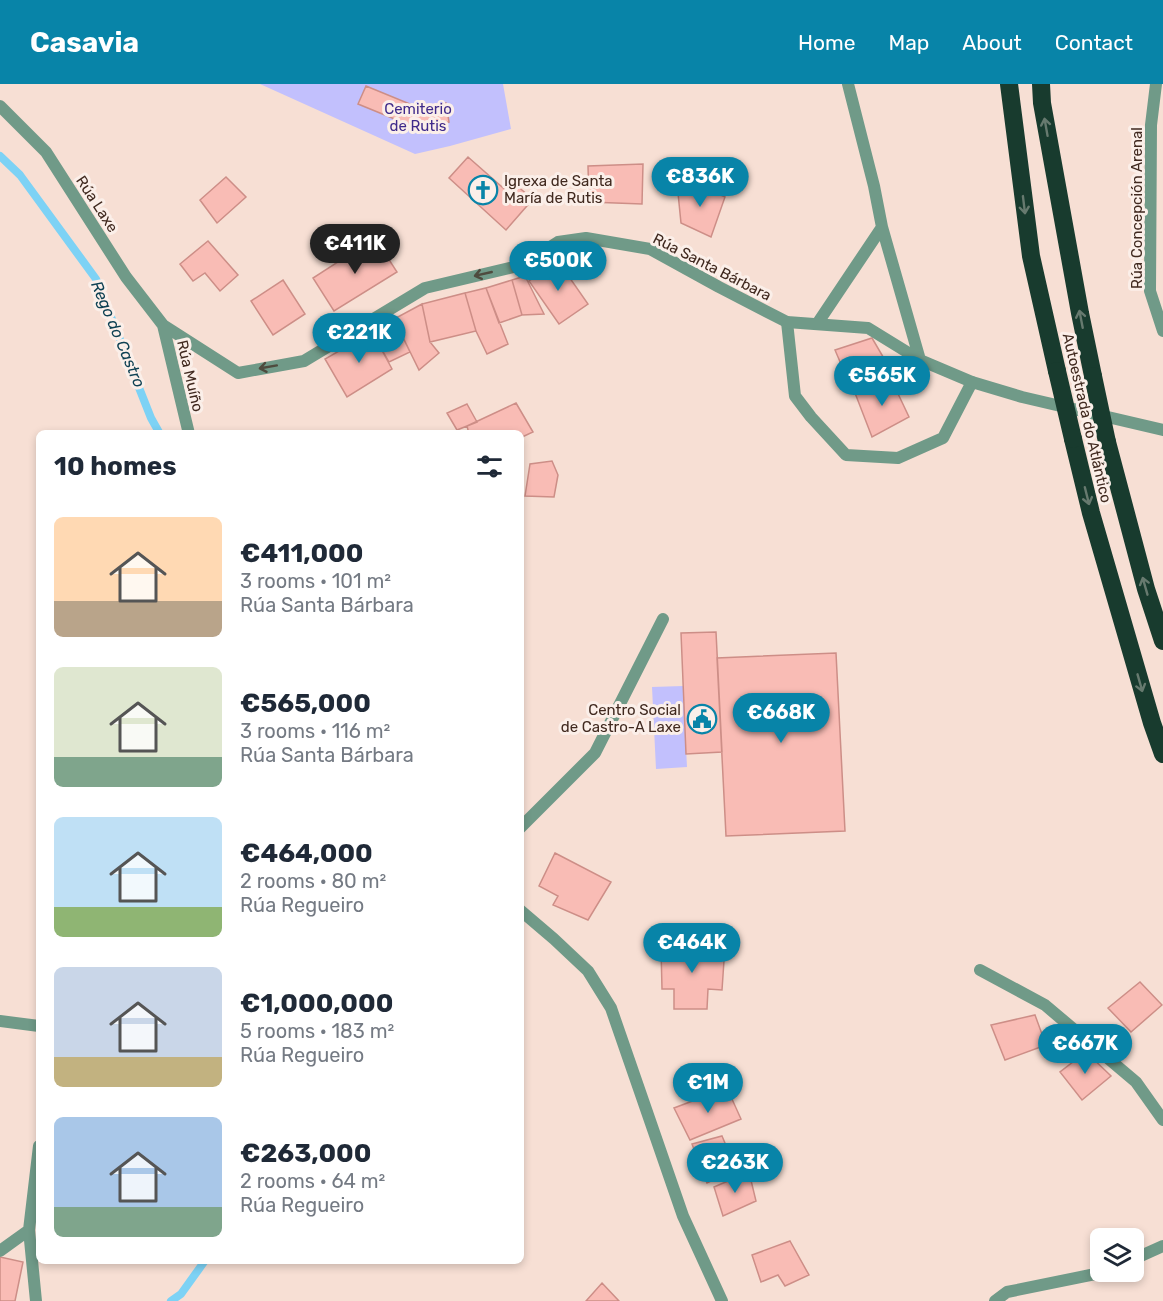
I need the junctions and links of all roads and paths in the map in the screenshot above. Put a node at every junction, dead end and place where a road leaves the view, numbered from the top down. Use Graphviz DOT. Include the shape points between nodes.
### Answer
graph roads {
  1 [pos="848,84"];
  2 [pos="1009,84"];
  3 [pos="1041,84"];
  4 [pos="1156,84"];
  5 [pos="0,106"];
  6 [pos="882,227"];
  7 [pos="787,322"];
  8 [pos="817,324"];
  9 [pos="163,325"];
  10 [pos="1163,331"];
  11 [pos="920,360"];
  12 [pos="972,382"];
  13 [pos="188,430"];
  14 [pos="1163,430"];
  15 [pos="663,619"];
  16 [pos="1163,642"];
  17 [pos="1163,754"];
  18 [pos="524,824"];
  19 [pos="524,913"];
  20 [pos="980,970"];
  21 [pos="0,1021"];
  22 [pos="36,1026"];
  23 [pos="1163,1120"];
  24 [pos="36,1171"];
  25 [pos="29,1230"];
  26 [pos="1163,1246"];
  27 [pos="0,1251"];
  28 [pos="1144,1255"];
  29 [pos="1090,1275"];
  30 [pos="36,1301"];
  31 [pos="722,1301"];
  32 [pos="995,1301"];
  1 -- 6 [label="street"];
  2 -- 17 [label="highway, Autoestrada do Atlántico, one-way, bridge" via="1031,256 1072,439"];
  16 -- 3 [label="highway, Autoestrada do Atlántico, one-way, bridge" via="1107,442 1080,313"];
  4 -- 10 [label="street, Rúa Concepción Arenal" via="1150,125 1150,291"];
  5 -- 9 [label="street, Rúa Laxe" via="46,152 126,277"];
  6 -- 8 [label="street"];
  6 -- 11 [label="street"];
  7 -- 8 [label="street, Rúa Santa Bárbara"];
  7 -- 9 [label="street, Rúa Santa Bárbara, one-way" via="650,249 586,238 558,242 522,265 425,288 304,361 238,373"];
  7 -- 12 [label="street" via="795,396 846,455 898,458 943,438"];
  8 -- 11 [label="street, Rúa Santa Bárbara" via="868,328"];
  9 -- 13 [label="street, Rúa Muíño"];
  11 -- 12 [label="street, Rúa Santa Bárbara"];
  12 -- 14 [label="street, Rúa Santa Bárbara" via="1023,398"];
  15 -- 18 [label="street" via="595,753"];
  19 -- 31 [label="street" via="588,971 611,1008 683,1216"];
  20 -- 23 [label="street" via="1045,1005 1137,1082"];
  21 -- 22 [label="street"];
  24 -- 25 [label="street"];
  25 -- 27 [label="street"];
  25 -- 30 [label="street"];
  26 -- 28 [label="street"];
  29 -- 32 [label="street" via="1007,1292"];
}
